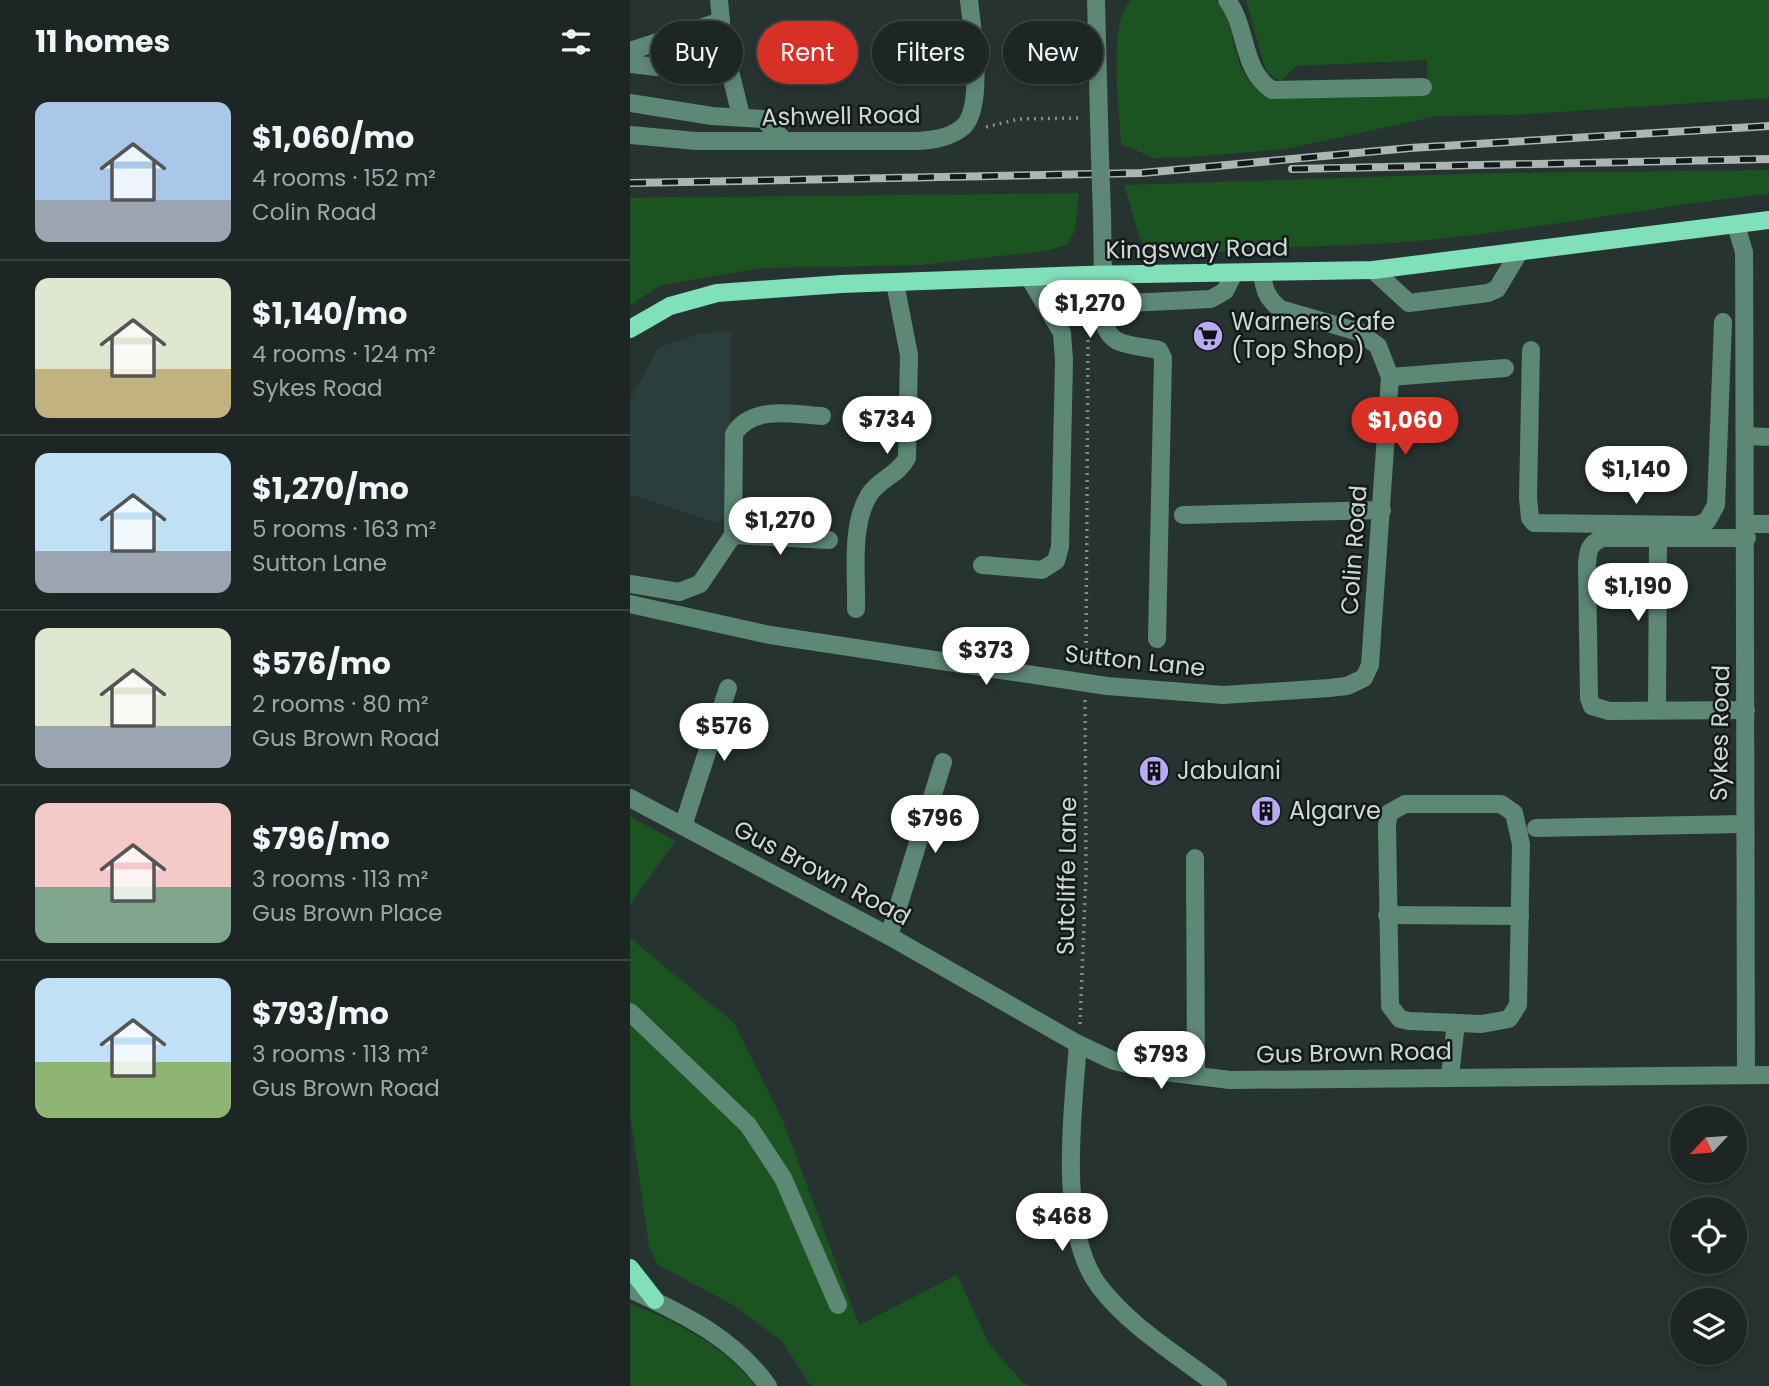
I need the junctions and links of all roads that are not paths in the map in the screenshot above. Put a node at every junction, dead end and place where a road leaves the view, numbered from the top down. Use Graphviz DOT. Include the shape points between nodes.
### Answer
graph roads {
  1 [pos="719,0"];
  2 [pos="969,0"];
  3 [pos="1096,0"];
  4 [pos="1107,0"];
  5 [pos="1227,0"];
  6 [pos="721,21"];
  7 [pos="1095,21"];
  8 [pos="1096,21"];
  9 [pos="651,44"];
  10 [pos="630,51"];
  11 [pos="630,64"];
  12 [pos="651,66"];
  13 [pos="733,84"];
  14 [pos="1098,84"];
  15 [pos="1423,87"];
  16 [pos="630,103"];
  17 [pos="741,116"];
  18 [pos="630,135"];
  19 [pos="785,141"];
  20 [pos="1769,220"];
  21 [pos="1736,225"];
  22 [pos="1518,254"];
  23 [pos="1373,270"];
  24 [pos="1262,273"];
  25 [pos="1099,274"];
  26 [pos="1233,275"];
  27 [pos="1031,279"];
  28 [pos="895,283"];
  29 [pos="1723,321"];
  30 [pos="630,329"];
  31 [pos="1531,350"];
  32 [pos="1505,368"];
  33 [pos="1390,377"];
  34 [pos="822,416"];
  35 [pos="1745,436"];
  36 [pos="1769,437"];
  37 [pos="1746,459"];
  38 [pos="1717,461"];
  39 [pos="1382,510"];
  40 [pos="1183,515"];
  41 [pos="1769,524"];
  42 [pos="1746,531"];
  43 [pos="733,535"];
  44 [pos="1658,537"];
  45 [pos="829,540"];
  46 [pos="982,565"];
  47 [pos="630,584"];
  48 [pos="630,604"];
  49 [pos="856,609"];
  50 [pos="1157,639"];
  51 [pos="1347,686"];
  52 [pos="728,688"];
  53 [pos="1657,710"];
  54 [pos="1746,710"];
  55 [pos="943,762"];
  56 [pos="630,798"];
  57 [pos="1743,824"];
  58 [pos="684,826"];
  59 [pos="1536,828"];
  60 [pos="1195,858"];
  61 [pos="1387,915"];
  62 [pos="1520,916"];
  63 [pos="889,936"];
  64 [pos="630,1012"];
  65 [pos="1456,1023"];
  66 [pos="1078,1044"];
  67 [pos="1746,1075"];
  68 [pos="1769,1075"];
  69 [pos="1196,1076"];
  70 [pos="1450,1076"];
  71 [pos="630,1268"];
  72 [pos="630,1289"];
  73 [pos="655,1300"];
  74 [pos="838,1305"];
  75 [pos="768,1386"];
  76 [pos="1219,1386"];
  1 -- 6 [label="street"];
  2 -- 19 [label="street, Ashwell Road" via="974,102 963,126 947,136 917,141"];
  3 -- 7 [label="street"];
  4 -- 8 [label="street"];
  5 -- 15 [label="street" via="1257,77 1272,90"];
  9 -- 10 [label="street"];
  11 -- 12 [label="street"];
  13 -- 17 [label="street"];
  14 -- 25 [label="street, bridge"];
  16 -- 17 [label="street"];
  17 -- 19 [label="street" via="763,119"];
  18 -- 19 [label="street, Ashwell Road"];
  20 -- 21 [label="main road, Kingsway Road"];
  21 -- 22 [label="main road, Kingsway Road"];
  21 -- 35 [label="street, Sykes Road" via="1744,252"];
  22 -- 23 [label="main road, Kingsway Road"];
  22 -- 23 [label="street" via="1497,289 1420,302 1401,299"];
  23 -- 24 [label="main road, Kingsway Road"];
  24 -- 26 [label="main road, Kingsway Road"];
  24 -- 33 [label="street, Colin Road" via="1270,301 1280,309 1359,332 1378,346"];
  25 -- 26 [label="main road, Kingsway Road"];
  25 -- 26 [label="street" via="1128,303 1211,299 1225,291"];
  25 -- 27 [label="main road, Kingsway Road"];
  25 -- 50 [label="street" via="1110,337 1159,350 1163,358"];
  27 -- 28 [label="main road, Kingsway Road"];
  27 -- 46 [label="street" via="1062,333 1060,547 1056,561 1042,570"];
  28 -- 30 [label="main road, Kingsway Road" via="716,293 670,306"];
  28 -- 49 [label="street" via="909,355 907,458 901,469 870,493 861,512"];
  29 -- 38 [label="street"];
  31 -- 38 [label="street" via="1528,498 1534,523 1698,525 1713,515 1716,505"];
  32 -- 33 [label="street"];
  33 -- 39 [label="street, Colin Road"];
  34 -- 43 [label="street" via="770,414 741,423 734,434"];
  35 -- 36 [label="street"];
  35 -- 37 [label="street, Sykes Road"];
  37 -- 38 [label="street"];
  37 -- 42 [label="street, Sykes Road"];
  39 -- 40 [label="street"];
  39 -- 51 [label="street, Colin Road" via="1370,665 1364,678"];
  41 -- 42 [label="street"];
  42 -- 44 [label="street"];
  42 -- 54 [label="street, Sykes Road"];
  43 -- 45 [label="street"];
  43 -- 47 [label="street" via="700,584 690,590"];
  44 -- 53 [label="street"];
  44 -- 53 [label="street" via="1593,542 1588,550 1587,593 1592,706 1609,711"];
  48 -- 51 [label="street, Sutton Lane" via="770,635 1107,686 1223,695"];
  52 -- 58 [label="street"];
  53 -- 54 [label="street"];
  54 -- 57 [label="street, Sykes Road"];
  55 -- 63 [label="street"];
  56 -- 58 [label="street, Gus Brown Road"];
  57 -- 59 [label="street"];
  57 -- 67 [label="street, Sykes Road"];
  58 -- 63 [label="street, Gus Brown Road"];
  60 -- 69 [label="street"];
  61 -- 62 [label="street"];
  61 -- 62 [label="street" via="1387,824 1394,808 1405,804 1501,804 1514,813 1519,824"];
  61 -- 65 [label="street" via="1387,990 1394,1014 1409,1021"];
  62 -- 65 [label="street" via="1515,1014 1501,1022"];
  63 -- 66 [label="street, Gus Brown Road"];
  64 -- 74 [label="street" via="748,1125 783,1178"];
  65 -- 70 [label="street"];
  66 -- 69 [label="street, Gus Brown Road" via="1114,1061"];
  66 -- 76 [label="street" via="1069,1158 1079,1242 1097,1284 1124,1313"];
  67 -- 68 [label="street, Gus Brown Road"];
  67 -- 70 [label="street, Gus Brown Road"];
  69 -- 70 [label="street, Gus Brown Road" via="1230,1080"];
  71 -- 73 [label="main road"];
  72 -- 73 [label="street"];
  73 -- 75 [label="street" via="722,1339"];
}
